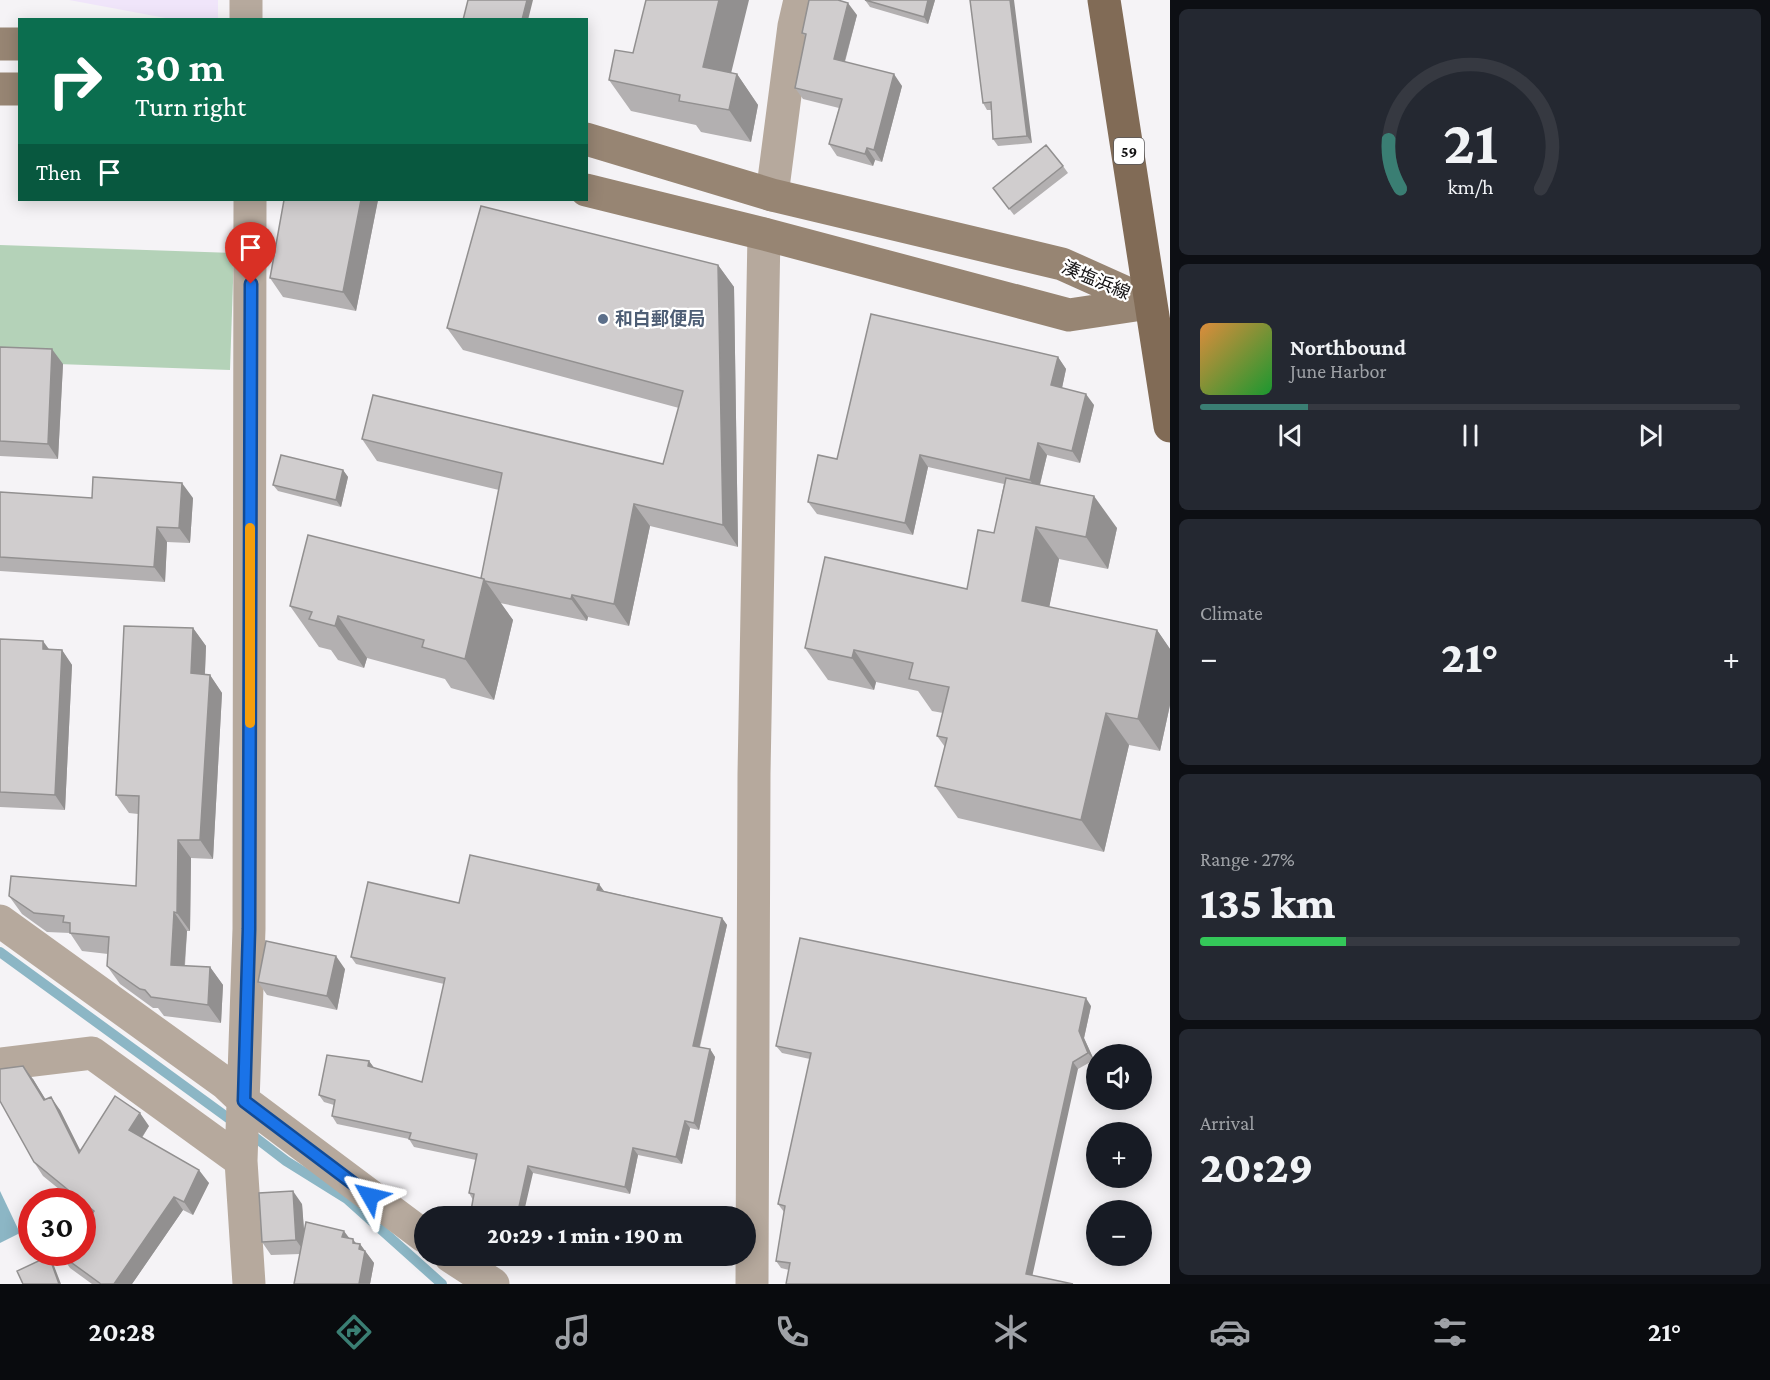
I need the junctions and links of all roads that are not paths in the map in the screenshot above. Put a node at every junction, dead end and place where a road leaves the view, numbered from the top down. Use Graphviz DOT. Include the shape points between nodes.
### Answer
graph roads {
  1 [pos="246,0"];
  2 [pos="800,0"];
  3 [pos="1104,0"];
  4 [pos="246,18"];
  5 [pos="0,44"];
  6 [pos="18,44"];
  7 [pos="0,89"];
  8 [pos="18,89"];
  9 [pos="588,140"];
  10 [pos="588,190"];
  11 [pos="772,195"];
  12 [pos="250,201"];
  13 [pos="764,234"];
  14 [pos="1149,303"];
  15 [pos="1169,412"];
  16 [pos="0,921"];
  17 [pos="0,1064"];
  18 [pos="244,1101"];
  19 [pos="241,1161"];
  20 [pos="414,1228"];
  21 [pos="465,1266"];
  22 [pos="249,1284"];
  23 [pos="493,1284"];
  24 [pos="752,1284"];
  1 -- 4 [label="street"];
  2 -- 11 [label="street"];
  3 -- 14 [label="main road, 59"];
  5 -- 6 [label="main road"];
  7 -- 8 [label="main road"];
  9 -- 11 [label="main road, 湊塩浜線"];
  10 -- 13 [label="main road, 湊塩浜線"];
  11 -- 14 [label="main road, 湊塩浜線" via="1062,264"];
  12 -- 18 [label="street" via="249,929"];
  13 -- 14 [label="main road, 湊塩浜線" via="1069,315"];
  13 -- 24 [label="street" via="754,774"];
  14 -- 15 [label="main road, 59"];
  16 -- 18 [label="street" via="225,1083"];
  17 -- 19 [label="street" via="92,1053"];
  18 -- 19 [label="street"];
  18 -- 20 [label="street"];
  19 -- 22 [label="street"];
  21 -- 23 [label="street"];
}
